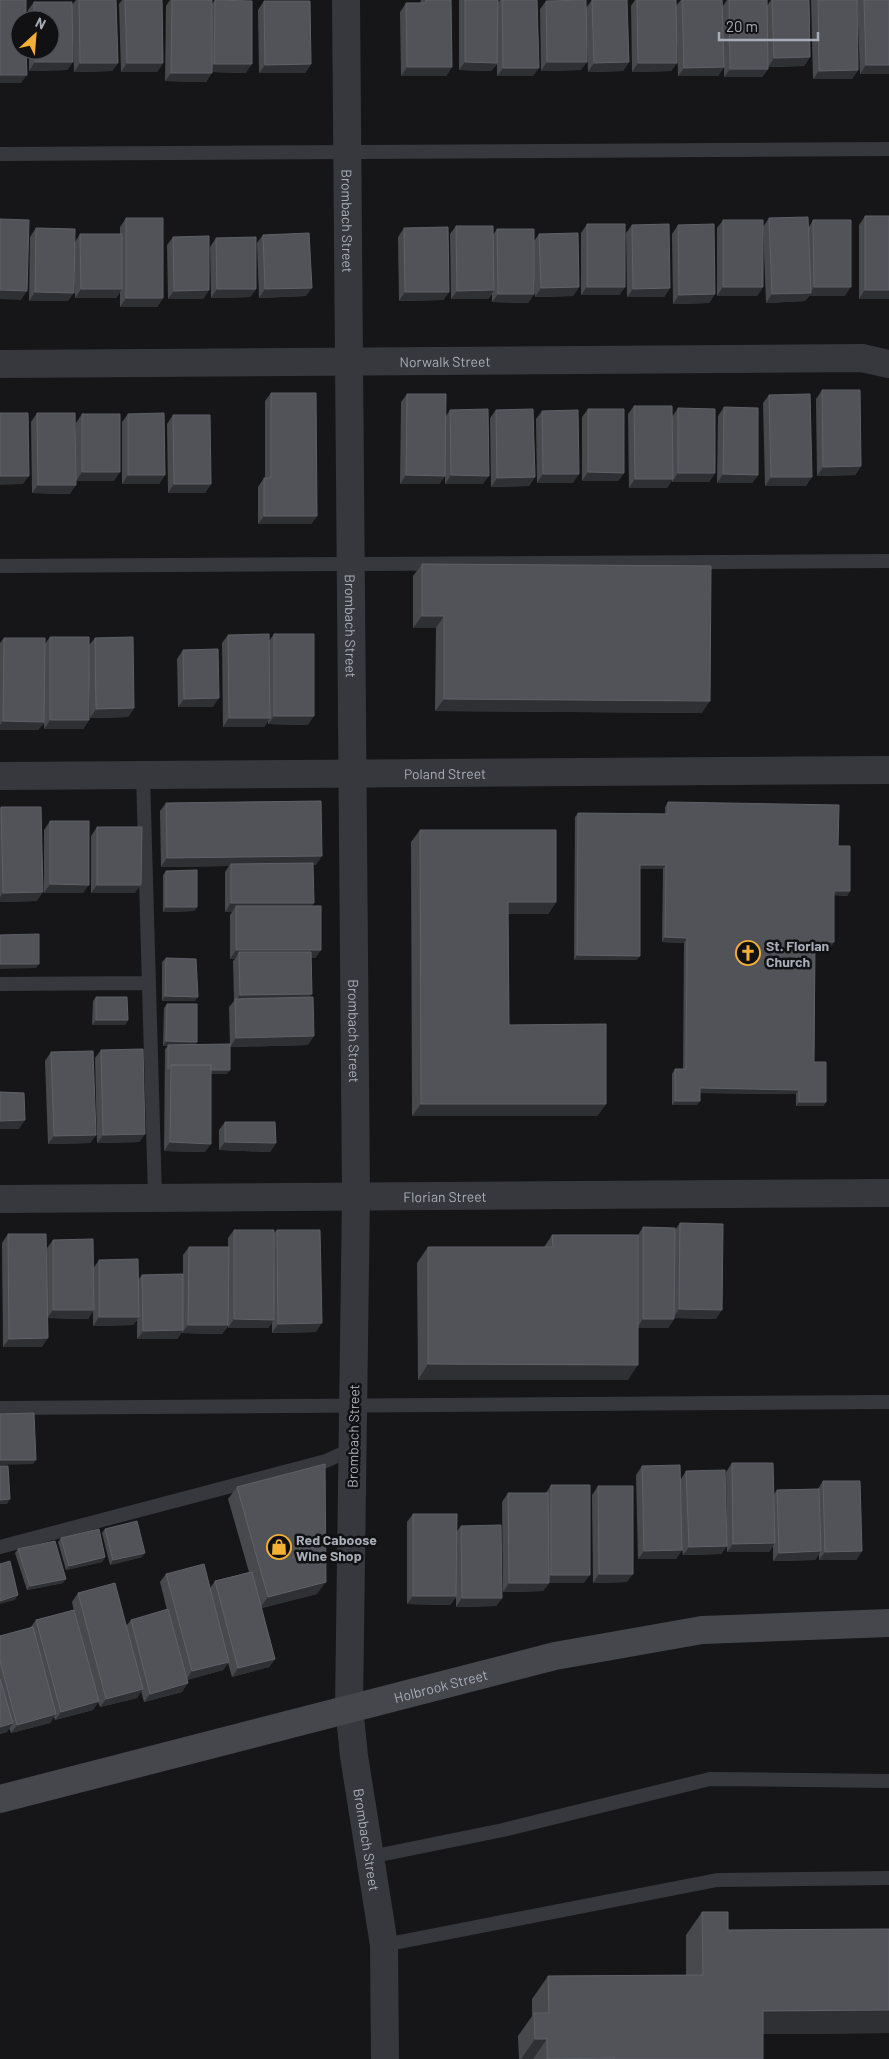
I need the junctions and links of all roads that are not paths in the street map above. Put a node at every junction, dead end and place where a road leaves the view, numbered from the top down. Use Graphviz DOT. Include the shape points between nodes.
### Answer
graph roads {
  1 [pos="346,0"];
  2 [pos="889,149"];
  3 [pos="347,151"];
  4 [pos="0,154"];
  5 [pos="349,361"];
  6 [pos="0,364"];
  7 [pos="889,364"];
  8 [pos="889,561"];
  9 [pos="350,562"];
  10 [pos="0,566"];
  11 [pos="889,770"];
  12 [pos="352,773"];
  13 [pos="143,775"];
  14 [pos="0,776"];
  15 [pos="149,983"];
  16 [pos="0,984"];
  17 [pos="889,1193"];
  18 [pos="356,1196"];
  19 [pos="155,1197"];
  20 [pos="0,1199"];
  21 [pos="889,1402"];
  22 [pos="353,1407"];
  23 [pos="0,1408"];
  24 [pos="352,1449"];
  25 [pos="0,1547"];
  26 [pos="889,1623"];
  27 [pos="350,1707"];
  28 [pos="889,1781"];
  29 [pos="0,1799"];
  30 [pos="370,1857"];
  31 [pos="889,1878"];
  32 [pos="384,1945"];
  33 [pos="385,2059"];
  1 -- 3 [label="street, Brombach Street"];
  2 -- 3 [label="lane"];
  3 -- 4 [label="lane"];
  3 -- 5 [label="street, Brombach Street"];
  5 -- 6 [label="street, Norwalk Street"];
  5 -- 7 [label="street, Norwalk Street" via="862,358"];
  5 -- 9 [label="street, Brombach Street"];
  8 -- 9 [label="lane"];
  9 -- 10 [label="lane"];
  9 -- 12 [label="street, Brombach Street"];
  11 -- 12 [label="street, Poland Street"];
  12 -- 13 [label="street, Poland Street"];
  12 -- 18 [label="street, Brombach Street"];
  13 -- 14 [label="street, Poland Street"];
  13 -- 15 [label="lane"];
  15 -- 16 [label="lane"];
  15 -- 19 [label="lane"];
  17 -- 18 [label="street, Florian Street"];
  18 -- 19 [label="street, Florian Street"];
  18 -- 22 [label="street, Brombach Street"];
  19 -- 20 [label="street, Florian Street"];
  21 -- 22 [label="lane"];
  22 -- 23 [label="lane"];
  22 -- 24 [label="street, Brombach Street"];
  24 -- 25 [label="lane" via="326,1460"];
  24 -- 27 [label="street, Brombach Street"];
  26 -- 27 [label="street, Holbrook Street" via="702,1630 555,1656"];
  27 -- 29 [label="street, Holbrook Street"];
  27 -- 30 [label="street, Brombach Street"];
  28 -- 30 [label="lane" via="710,1779 503,1830"];
  30 -- 32 [label="street, Brombach Street"];
  31 -- 32 [label="lane" via="717,1880"];
  32 -- 33 [label="street, Brombach Street"];
}
